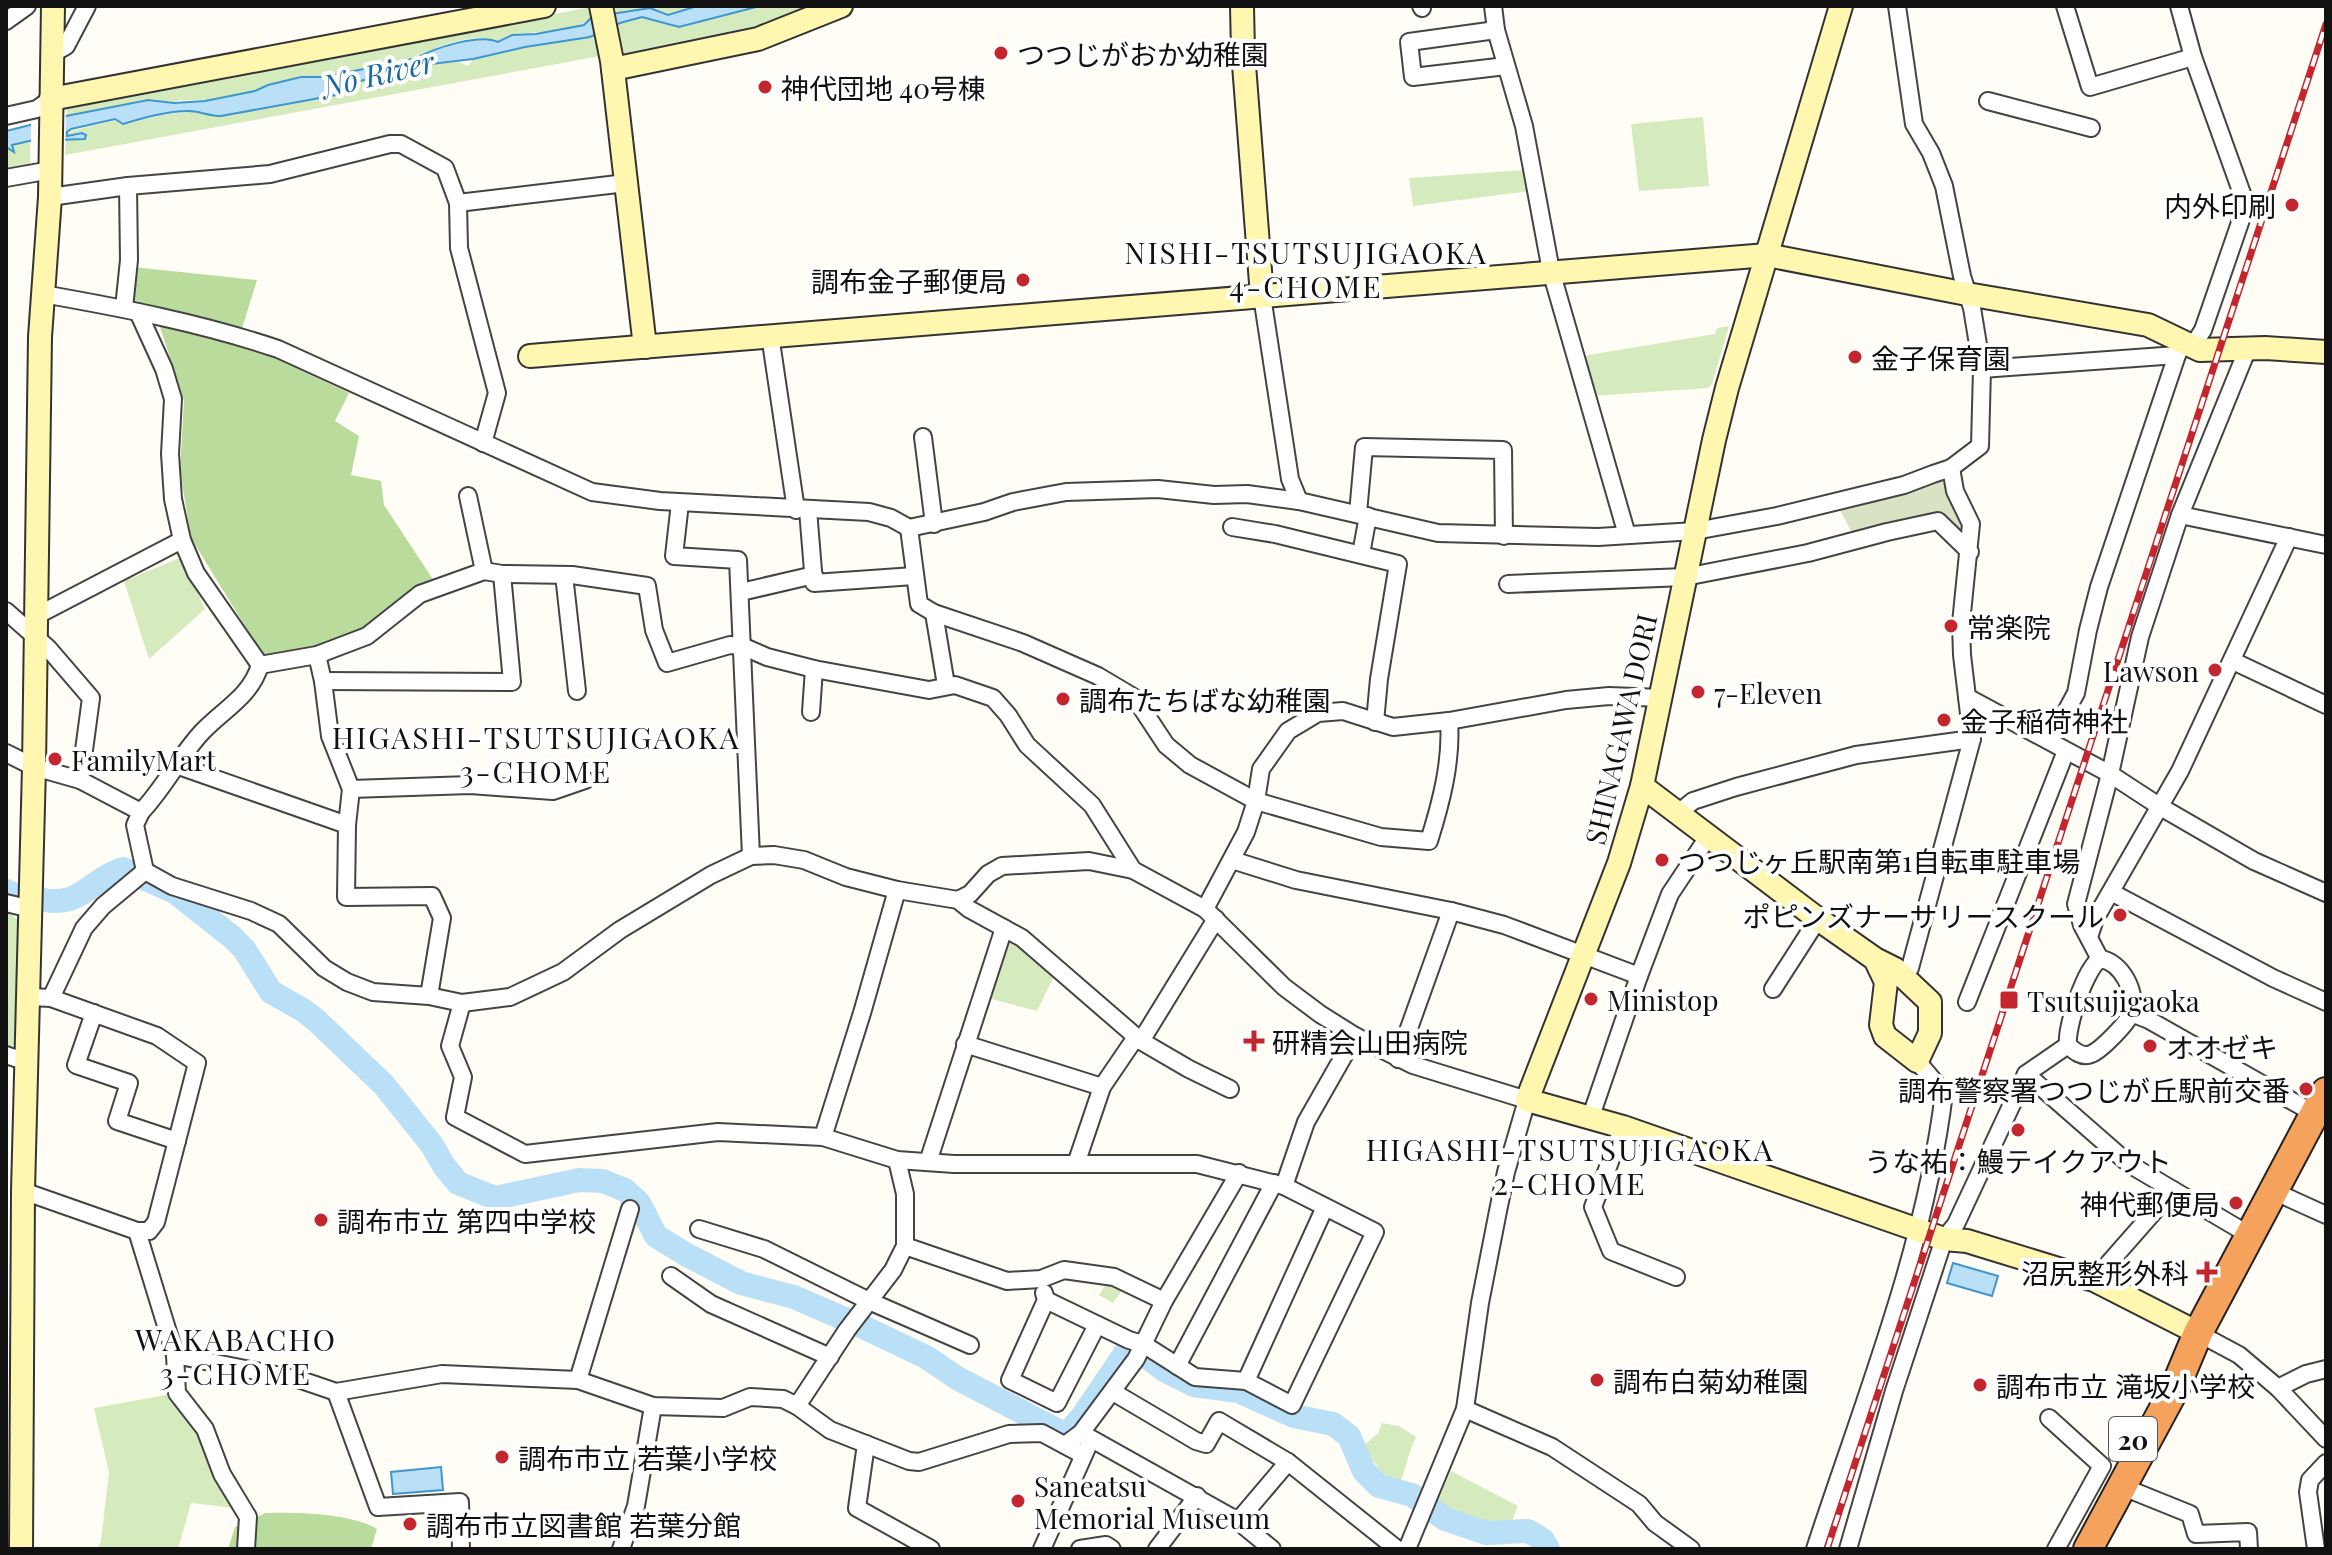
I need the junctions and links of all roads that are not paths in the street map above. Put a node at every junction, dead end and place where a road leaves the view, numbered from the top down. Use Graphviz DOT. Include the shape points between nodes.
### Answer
graph roads {
  1 [pos="27,6"];
  2 [pos="53,6"];
  3 [pos="87,6"];
  4 [pos="544,6"];
  5 [pos="601,6"];
  6 [pos="841,6"];
  7 [pos="1242,6"];
  8 [pos="1493,6"];
  9 [pos="1841,6"];
  10 [pos="1897,6"];
  11 [pos="2065,6"];
  12 [pos="2179,6"];
  13 [pos="498,10"];
  14 [pos="6,21"];
  15 [pos="1496,30"];
  16 [pos="52,54"];
  17 [pos="2193,57"];
  18 [pos="612,65"];
  19 [pos="1506,66"];
  20 [pos="1988,101"];
  21 [pos="50,105"];
  22 [pos="6,116"];
  23 [pos="2091,128"];
  24 [pos="51,166"];
  25 [pos="6,178"];
  26 [pos="626,183"];
  27 [pos="128,186"];
  28 [pos="50,197"];
  29 [pos="458,203"];
  30 [pos="1767,255"];
  31 [pos="1551,271"];
  32 [pos="43,294"];
  33 [pos="1967,294"];
  34 [pos="1262,296"];
  35 [pos="131,310"];
  36 [pos="770,335"];
  37 [pos="645,347"];
  38 [pos="2184,348"];
  39 [pos="2248,348"];
  40 [pos="2326,352"];
  41 [pos="530,356"];
  42 [pos="1982,369"];
  43 [pos="923,437"];
  44 [pos="483,443"];
  45 [pos="1951,468"];
  46 [pos="468,496"];
  47 [pos="1299,501"];
  48 [pos="680,503"];
  49 [pos="802,510"];
  50 [pos="1363,515"];
  51 [pos="2180,515"];
  52 [pos="934,524"];
  53 [pos="1232,527"];
  54 [pos="909,528"];
  55 [pos="1695,531"];
  56 [pos="1627,535"];
  57 [pos="1504,536"];
  58 [pos="2289,537"];
  59 [pos="182,540"];
  60 [pos="2326,545"];
  61 [pos="1970,552"];
  62 [pos="1361,554"];
  63 [pos="484,571"];
  64 [pos="502,574"];
  65 [pos="564,575"];
  66 [pos="814,575"];
  67 [pos="914,576"];
  68 [pos="1685,577"];
  69 [pos="1508,584"];
  70 [pos="741,592"];
  71 [pos="6,611"];
  72 [pos="934,613"];
  73 [pos="36,627"];
  74 [pos="742,646"];
  75 [pos="317,655"];
  76 [pos="2233,661"];
  77 [pos="260,665"];
  78 [pos="814,669"];
  79 [pos="323,681"];
  80 [pos="946,685"];
  81 [pos="577,691"];
  82 [pos="1967,697"];
  83 [pos="1662,698"];
  84 [pos="2326,705"];
  85 [pos="811,712"];
  86 [pos="1449,721"];
  87 [pos="1375,722"];
  88 [pos="1972,739"];
  89 [pos="2050,741"];
  90 [pos="2066,751"];
  91 [pos="6,753"];
  92 [pos="176,765"];
  93 [pos="34,767"];
  94 [pos="2110,774"];
  95 [pos="80,780"];
  96 [pos="585,780"];
  97 [pos="1642,786"];
  98 [pos="351,789"];
  99 [pos="1256,801"];
  100 [pos="2159,806"];
  101 [pos="141,812"];
  102 [pos="1677,814"];
  103 [pos="347,825"];
  104 [pos="1708,837"];
  105 [pos="751,856"];
  106 [pos="1232,860"];
  107 [pos="1133,870"];
  108 [pos="145,871"];
  109 [pos="897,890"];
  110 [pos="2111,892"];
  111 [pos="2326,893"];
  112 [pos="958,900"];
  113 [pos="6,903"];
  114 [pos="31,909"];
  115 [pos="1451,911"];
  116 [pos="1211,914"];
  117 [pos="1818,919"];
  118 [pos="1004,928"];
  119 [pos="2089,937"];
  120 [pos="1583,953"];
  121 [pos="1875,959"];
  122 [pos="2100,959"];
  123 [pos="1639,976"];
  124 [pos="1904,977"];
  125 [pos="1773,989"];
  126 [pos="429,996"];
  127 [pos="40,997"];
  128 [pos="1967,1002"];
  129 [pos="2326,1002"];
  130 [pos="462,1003"];
  131 [pos="94,1013"];
  132 [pos="2131,1013"];
  133 [pos="1355,1036"];
  134 [pos="1138,1039"];
  135 [pos="965,1044"];
  136 [pos="2068,1045"];
  137 [pos="17,1059"];
  138 [pos="1398,1059"];
  139 [pos="1917,1061"];
  140 [pos="2026,1074"];
  141 [pos="1102,1087"];
  142 [pos="1230,1089"];
  143 [pos="1527,1100"];
  144 [pos="2320,1103"];
  145 [pos="1590,1119"];
  146 [pos="1623,1127"];
  147 [pos="823,1137"];
  148 [pos="177,1141"];
  149 [pos="897,1160"];
  150 [pos="928,1162"];
  151 [pos="1076,1164"];
  152 [pos="1239,1173"];
  153 [pos="18,1175"];
  154 [pos="1279,1184"];
  155 [pos="2173,1190"];
  156 [pos="2273,1191"];
  157 [pos="1325,1207"];
  158 [pos="630,1209"];
  159 [pos="2326,1215"];
  160 [pos="699,1229"];
  161 [pos="137,1231"];
  162 [pos="1919,1231"];
  163 [pos="2251,1236"];
  164 [pos="1944,1239"];
  165 [pos="905,1246"];
  166 [pos="671,1276"];
  167 [pos="1676,1277"];
  168 [pos="1041,1279"];
  169 [pos="2094,1280"];
  170 [pos="1046,1300"];
  171 [pos="1164,1301"];
  172 [pos="865,1307"];
  173 [pos="1097,1325"];
  174 [pos="2198,1333"];
  175 [pos="970,1345"];
  176 [pos="1140,1349"];
  177 [pos="175,1355"];
  178 [pos="830,1357"];
  179 [pos="1177,1366"];
  180 [pos="2326,1369"];
  181 [pos="578,1380"];
  182 [pos="1246,1381"];
  183 [pos="2278,1388"];
  184 [pos="336,1392"];
  185 [pos="1113,1392"];
  186 [pos="653,1406"];
  187 [pos="797,1406"];
  188 [pos="1465,1409"];
  189 [pos="2049,1418"];
  190 [pos="1086,1436"];
  191 [pos="2326,1439"];
  192 [pos="866,1444"];
  193 [pos="1065,1445"];
  194 [pos="1083,1455"];
  195 [pos="1288,1462"];
  196 [pos="2326,1463"];
  197 [pos="2133,1491"];
  198 [pos="1197,1496"];
  199 [pos="2086,1510"];
  200 [pos="1238,1521"];
  201 [pos="2086,1548"];
  202 [pos="21,1549"];
  203 [pos="246,1549"];
  204 [pos="461,1549"];
  205 [pos="621,1549"];
  206 [pos="931,1549"];
  207 [pos="1042,1549"];
  208 [pos="1080,1549"];
  209 [pos="1112,1549"];
  210 [pos="1157,1549"];
  211 [pos="1272,1549"];
  212 [pos="1397,1549"];
  213 [pos="1407,1549"];
  214 [pos="1691,1549"];
  215 [pos="1815,1549"];
  216 [pos="1848,1549"];
  217 [pos="2056,1549"];
  218 [pos="2249,1549"];
  219 [pos="2316,1549"];
  1 -- 14 [label="street"];
  2 -- 16 [label="street"];
  3 -- 16 [label="street" via="66,46"];
  4 -- 13 [label="street"];
  5 -- 18 [label="street"];
  6 -- 18 [label="street" via="758,39"];
  7 -- 34 [label="street"];
  8 -- 15 [label="street"];
  9 -- 30 [label="street, SHINAGAWA DORI"];
  10 -- 33 [label="street" via="1914,124 1944,186"];
  11 -- 17 [label="street" via="2090,87"];
  12 -- 17 [label="street"];
  13 -- 21 [label="street"];
  15 -- 19 [label="street"];
  15 -- 19 [label="street" via="1409,42 1413,77"];
  16 -- 21 [label="street"];
  17 -- 38 [label="street" via="2245,202 2203,330"];
  18 -- 26 [label="street"];
  19 -- 31 [label="street" via="1524,126"];
  20 -- 23 [label="street"];
  21 -- 22 [label="street"];
  21 -- 24 [label="street"];
  24 -- 25 [label="street"];
  24 -- 28 [label="street"];
  26 -- 29 [label="street"];
  26 -- 37 [label="street"];
  27 -- 28 [label="street"];
  27 -- 29 [label="street" via="270,174 401,144 445,168"];
  27 -- 35 [label="street"];
  28 -- 32 [label="street"];
  29 -- 44 [label="street" via="459,248 497,393"];
  30 -- 31 [label="street"];
  30 -- 33 [label="street"];
  30 -- 55 [label="street, SHINAGAWA DORI" via="1727,388"];
  31 -- 34 [label="street"];
  31 -- 56 [label="street"];
  32 -- 35 [label="street"];
  32 -- 73 [label="street"];
  33 -- 38 [label="street" via="2148,325"];
  33 -- 42 [label="street"];
  34 -- 36 [label="street"];
  34 -- 47 [label="street" via="1290,479"];
  35 -- 44 [label="street" via="278,349"];
  35 -- 59 [label="street" via="164,369 173,399 170,454"];
  36 -- 37 [label="street"];
  36 -- 49 [label="street"];
  37 -- 41 [label="street"];
  38 -- 39 [label="street"];
  38 -- 42 [label="street"];
  38 -- 89 [label="street" via="2099,587 2076,693"];
  39 -- 40 [label="street"];
  39 -- 51 [label="street"];
  42 -- 45 [label="street" via="1980,446"];
  43 -- 52 [label="street"];
  44 -- 48 [label="street" via="592,492"];
  45 -- 55 [label="street" via="1904,485"];
  45 -- 61 [label="street" via="1971,524"];
  46 -- 63 [label="street"];
  47 -- 50 [label="street"];
  47 -- 52 [label="street" via="1104,489 1013,502"];
  48 -- 49 [label="street"];
  48 -- 70 [label="street" via="674,556 738,560"];
  49 -- 54 [label="street" via="869,512"];
  49 -- 66 [label="street"];
  50 -- 57 [label="street" via="1438,533"];
  50 -- 57 [label="street" via="1364,447 1503,450"];
  50 -- 62 [label="street"];
  51 -- 58 [label="street"];
  51 -- 94 [label="street" via="2140,637"];
  52 -- 54 [label="street"];
  53 -- 62 [label="street"];
  54 -- 67 [label="street"];
  55 -- 56 [label="street"];
  55 -- 68 [label="street, SHINAGAWA DORI"];
  56 -- 57 [label="street"];
  58 -- 60 [label="street"];
  58 -- 76 [label="street"];
  59 -- 73 [label="street"];
  59 -- 77 [label="street" via="196,573"];
  61 -- 68 [label="street" via="1938,521"];
  61 -- 82 [label="street" via="1961,623"];
  62 -- 87 [label="street" via="1398,564"];
  63 -- 64 [label="street"];
  63 -- 75 [label="street" via="420,594 367,636"];
  64 -- 65 [label="street"];
  64 -- 79 [label="street" via="512,682"];
  65 -- 74 [label="street" via="647,586 654,630 667,663"];
  65 -- 81 [label="street" via="581,671"];
  66 -- 67 [label="street" via="814,583"];
  66 -- 70 [label="street"];
  67 -- 72 [label="street" via="919,604"];
  68 -- 69 [label="street"];
  68 -- 83 [label="street, SHINAGAWA DORI"];
  70 -- 74 [label="street"];
  71 -- 73 [label="street"];
  72 -- 80 [label="street"];
  72 -- 99 [label="street" via="1098,676 1135,698 1166,745 1190,765"];
  73 -- 93 [label="street"];
  73 -- 95 [label="street" via="91,698"];
  74 -- 78 [label="street"];
  74 -- 105 [label="street"];
  75 -- 77 [label="street"];
  75 -- 79 [label="street"];
  76 -- 84 [label="street"];
  76 -- 100 [label="street"];
  77 -- 92 [label="street" via="256,679"];
  78 -- 80 [label="street" via="929,690"];
  78 -- 85 [label="street"];
  79 -- 98 [label="street" via="330,736"];
  80 -- 107 [label="street" via="1000,704 1027,745 1092,805"];
  82 -- 88 [label="street"];
  82 -- 89 [label="street"];
  83 -- 86 [label="street" via="1566,700"];
  83 -- 97 [label="street, SHINAGAWA DORI"];
  86 -- 87 [label="street" via="1393,727"];
  86 -- 99 [label="street" via="1439,809 1429,841 1381,837"];
  87 -- 99 [label="street" via="1332,710 1301,721 1261,769"];
  88 -- 102 [label="street" via="1856,755 1693,801"];
  88 -- 124 [label="street"];
  89 -- 90 [label="street"];
  90 -- 94 [label="street"];
  90 -- 128 [label="street"];
  91 -- 93 [label="street"];
  92 -- 101 [label="street"];
  92 -- 103 [label="street"];
  93 -- 95 [label="street"];
  93 -- 114 [label="street"];
  94 -- 100 [label="street"];
  94 -- 119 [label="street" via="2076,904"];
  95 -- 101 [label="street"];
  96 -- 98 [label="street" via="553,791 470,785"];
  97 -- 102 [label="street"];
  97 -- 120 [label="street, SHINAGAWA DORI"];
  98 -- 103 [label="street"];
  99 -- 106 [label="street"];
  100 -- 110 [label="street"];
  100 -- 111 [label="street" via="2254,861"];
  101 -- 108 [label="street" via="135,825"];
  102 -- 104 [label="street"];
  103 -- 126 [label="street" via="346,897 432,896 442,918"];
  104 -- 117 [label="street"];
  104 -- 123 [label="street" via="1670,894"];
  105 -- 109 [label="street" via="804,860"];
  105 -- 130 [label="street" via="620,930 563,972 510,997"];
  106 -- 115 [label="street" via="1296,880"];
  106 -- 116 [label="street"];
  107 -- 112 [label="street" via="1089,861 1002,866"];
  107 -- 116 [label="street"];
  108 -- 126 [label="street" via="172,886 279,924 324,968 347,982 373,992"];
  108 -- 127 [label="street" via="84,928"];
  109 -- 112 [label="street"];
  109 -- 147 [label="street"];
  110 -- 119 [label="street"];
  110 -- 129 [label="street"];
  112 -- 118 [label="street"];
  113 -- 114 [label="street"];
  114 -- 127 [label="street"];
  115 -- 120 [label="street"];
  115 -- 138 [label="street"];
  116 -- 133 [label="street" via="1284,987"];
  116 -- 134 [label="street"];
  117 -- 121 [label="street"];
  117 -- 125 [label="street"];
  118 -- 134 [label="street"];
  118 -- 135 [label="street"];
  119 -- 122 [label="street"];
  120 -- 123 [label="street"];
  120 -- 143 [label="street, SHINAGAWA DORI"];
  121 -- 124 [label="street"];
  121 -- 139 [label="street" via="1886,982 1881,1025 1885,1036"];
  122 -- 132 [label="street" via="2115,963 2127,981"];
  122 -- 136 [label="street" via="2087,974"];
  123 -- 145 [label="street"];
  124 -- 139 [label="street" via="1930,1002 1930,1033"];
  126 -- 130 [label="street"];
  127 -- 131 [label="street"];
  127 -- 137 [label="street"];
  130 -- 147 [label="street" via="450,1046 463,1077 455,1117 525,1154 718,1132"];
  131 -- 148 [label="street" via="157,1036 197,1063"];
  131 -- 148 [label="street" via="76,1065 129,1083 117,1121"];
  132 -- 136 [label="street" via="2091,1054"];
  132 -- 144 [label="street"];
  133 -- 138 [label="street"];
  133 -- 154 [label="street" via="1306,1122"];
  134 -- 141 [label="street"];
  134 -- 142 [label="street"];
  135 -- 141 [label="street"];
  135 -- 150 [label="street"];
  136 -- 140 [label="street"];
  137 -- 153 [label="street"];
  138 -- 143 [label="street"];
  139 -- 162 [label="street" via="1944,1093"];
  140 -- 155 [label="street" via="2129,1164"];
  140 -- 164 [label="street" via="1956,1224"];
  141 -- 151 [label="street"];
  143 -- 145 [label="street"];
  143 -- 188 [label="street, SHINAGAWA DORI" via="1498,1211"];
  144 -- 156 [label="highway, 20"];
  145 -- 146 [label="street"];
  146 -- 162 [label="street"];
  146 -- 167 [label="street" via="1593,1207 1611,1251"];
  147 -- 149 [label="street"];
  148 -- 161 [label="street" via="156,1222 149,1231"];
  149 -- 150 [label="street"];
  149 -- 165 [label="street" via="905,1194"];
  150 -- 151 [label="street"];
  151 -- 152 [label="street" via="1197,1164"];
  152 -- 154 [label="street"];
  152 -- 171 [label="street"];
  153 -- 161 [label="street"];
  153 -- 202 [label="street"];
  154 -- 157 [label="street"];
  154 -- 179 [label="street"];
  155 -- 163 [label="street"];
  155 -- 169 [label="street"];
  156 -- 159 [label="street"];
  156 -- 163 [label="highway, 20"];
  157 -- 182 [label="street"];
  157 -- 182 [label="street" via="1375,1232 1292,1405"];
  158 -- 181 [label="street"];
  160 -- 172 [label="street" via="764,1249"];
  161 -- 177 [label="street"];
  162 -- 164 [label="street"];
  162 -- 215 [label="street"];
  163 -- 174 [label="highway, 20"];
  164 -- 169 [label="street" via="1967,1241"];
  164 -- 216 [label="street"];
  165 -- 168 [label="street" via="1007,1281"];
  165 -- 172 [label="street"];
  166 -- 178 [label="street" via="711,1304"];
  168 -- 170 [label="street"];
  168 -- 171 [label="street" via="1064,1270 1114,1277"];
  169 -- 174 [label="street"];
  170 -- 173 [label="street"];
  170 -- 173 [label="street" via="1010,1380 1057,1403"];
  171 -- 176 [label="street"];
  172 -- 175 [label="street"];
  172 -- 178 [label="street"];
  173 -- 176 [label="street"];
  174 -- 183 [label="street" via="2239,1355"];
  174 -- 199 [label="highway, 20"];
  174 -- 201 [label="highway, 20" via="2175,1388"];
  176 -- 179 [label="street"];
  176 -- 185 [label="street"];
  177 -- 184 [label="street"];
  177 -- 203 [label="street" via="177,1393 205,1429 222,1474 248,1517"];
  178 -- 187 [label="street"];
  179 -- 182 [label="street" via="1195,1377"];
  180 -- 183 [label="street"];
  181 -- 184 [label="street" via="442,1374"];
  181 -- 186 [label="street"];
  183 -- 191 [label="street"];
  184 -- 204 [label="street" via="378,1507 460,1502"];
  185 -- 190 [label="street"];
  185 -- 195 [label="street" via="1196,1441 1206,1444 1219,1421"];
  186 -- 187 [label="street" via="723,1408 750,1397 783,1399"];
  186 -- 205 [label="street" via="636,1506"];
  187 -- 192 [label="street" via="830,1430"];
  188 -- 213 [label="street, SHINAGAWA DORI"];
  188 -- 214 [label="street" via="1552,1447 1639,1504"];
  189 -- 199 [label="street" via="2102,1466"];
  190 -- 193 [label="street"];
  190 -- 194 [label="street"];
  190 -- 198 [label="street"];
  192 -- 193 [label="street" via="919,1462 1009,1434 1042,1433"];
  192 -- 206 [label="street" via="857,1508"];
  193 -- 194 [label="street"];
  194 -- 207 [label="street"];
  195 -- 200 [label="street"];
  195 -- 212 [label="street"];
  196 -- 219 [label="street" via="2310,1480 2308,1492"];
  197 -- 218 [label="street" via="2190,1514 2196,1534 2248,1532"];
  198 -- 200 [label="street"];
  198 -- 210 [label="street"];
  199 -- 201 [label="highway, 20"];
  199 -- 217 [label="street"];
  200 -- 211 [label="street"];
  208 -- 209 [label="street"];
}
